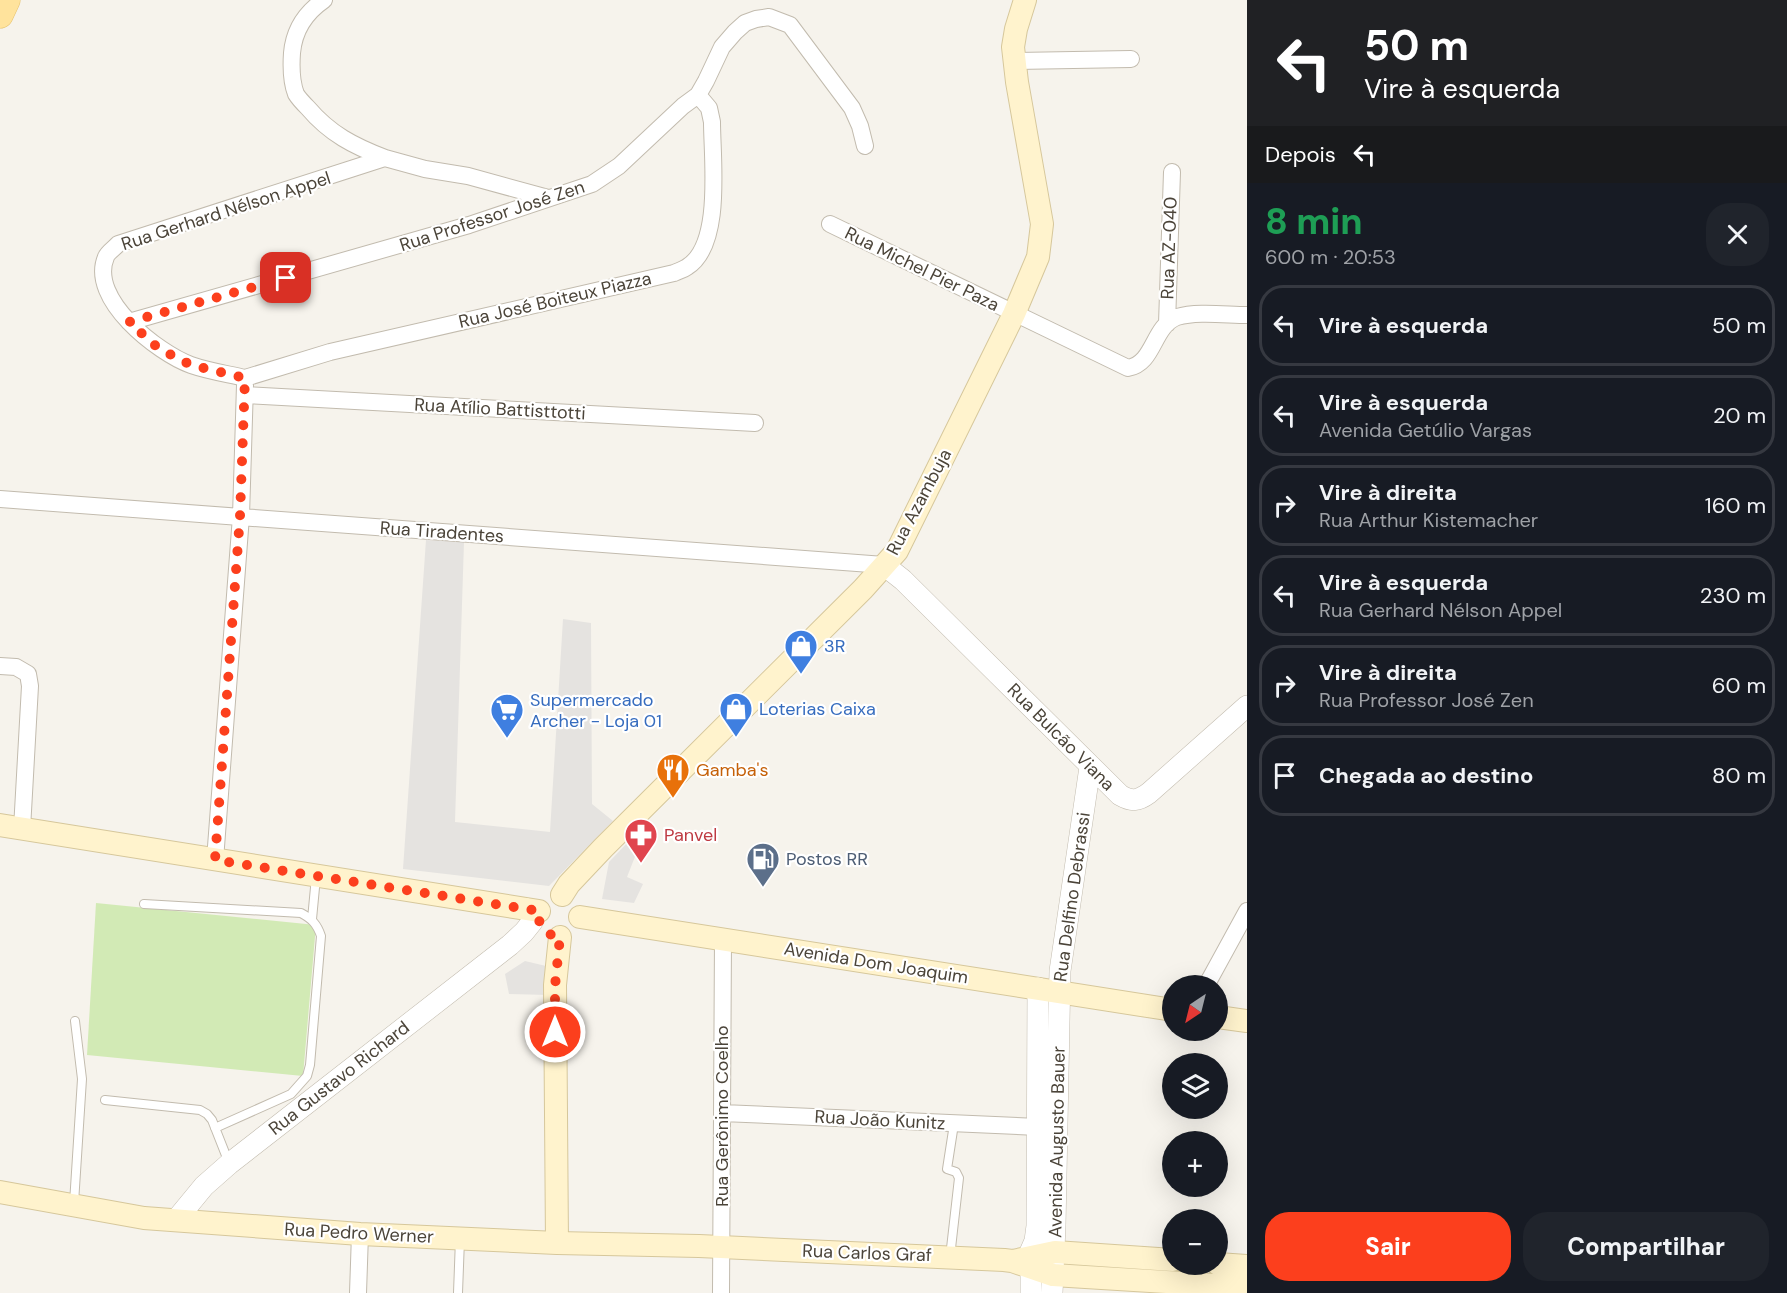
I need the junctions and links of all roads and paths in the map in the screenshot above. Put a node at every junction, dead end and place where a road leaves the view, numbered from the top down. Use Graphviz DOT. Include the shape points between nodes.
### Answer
graph roads {
  1 [pos="7,0"];
  2 [pos="324,0"];
  3 [pos="1025,0"];
  4 [pos="0,15"];
  5 [pos="1131,59"];
  6 [pos="1014,61"];
  7 [pos="698,95"];
  8 [pos="865,146"];
  9 [pos="385,158"];
  10 [pos="1172,172"];
  11 [pos="548,198"];
  12 [pos="830,224"];
  13 [pos="1014,314"];
  14 [pos="1247,315"];
  15 [pos="129,322"];
  16 [pos="1167,324"];
  17 [pos="245,386"];
  18 [pos="754,423"];
  19 [pos="0,499"];
  20 [pos="240,516"];
  21 [pos="884,565"];
  22 [pos="0,666"];
  23 [pos="1247,706"];
  24 [pos="1090,767"];
  25 [pos="11,827"];
  26 [pos="215,860"];
  27 [pos="316,876"];
  28 [pos="562,895"];
  29 [pos="144,904"];
  30 [pos="1247,911"];
  31 [pos="580,917"];
  32 [pos="312,919"];
  33 [pos="542,922"];
  34 [pos="723,939"];
  35 [pos="1212,975"];
  36 [pos="1048,990"];
  37 [pos="1162,1008"];
  38 [pos="1228,1018"];
  39 [pos="75,1021"];
  40 [pos="1247,1021"];
  41 [pos="105,1100"];
  42 [pos="722,1113"];
  43 [pos="954,1124"];
  44 [pos="215,1128"];
  45 [pos="1047,1128"];
  46 [pos="229,1164"];
  47 [pos="0,1192"];
  48 [pos="73,1206"];
  49 [pos="176,1220"];
  50 [pos="360,1234"];
  51 [pos="460,1239"];
  52 [pos="557,1243"];
  53 [pos="721,1247"];
  54 [pos="1055,1252"];
  55 [pos="950,1257"];
  56 [pos="1024,1262"];
  57 [pos="1162,1262"];
  58 [pos="1125,1268"];
  59 [pos="1236,1274"];
  60 [pos="1053,1284"];
  61 [pos="358,1293"];
  62 [pos="458,1293"];
  63 [pos="721,1293"];
  64 [pos="1030,1293"];
  1 -- 4 [label="main road"];
  2 -- 9 [label="street" via="299,23 293,44 291,70 297,95 334,133 353,146"];
  3 -- 6 [label="main road, Rua Azambuja" via="1012,46"];
  5 -- 6 [label="street"];
  6 -- 13 [label="main road, Rua Azambuja" via="1042,224 1038,257"];
  7 -- 8 [label="street, Rua Professor José Zen" via="722,47 735,32 756,19 780,20 790,25 852,108"];
  7 -- 11 [label="street, Rua Professor José Zen" via="610,172 592,184"];
  7 -- 17 [label="street, Rua José Boiteux Piazza" via="709,108 712,122 713,212 707,240 688,267 330,352"];
  9 -- 11 [label="street"];
  9 -- 15 [label="street, Rua Gerhard Nélson Appel" via="118,244 106,256 104,270 108,292"];
  10 -- 16 [label="street, Rua AZ-040"];
  11 -- 15 [label="street, Rua Professor José Zen" via="449,231"];
  12 -- 13 [label="street, Rua Michel Pier Paza"];
  13 -- 16 [label="street, Rua Michel Pier Paza" via="1128,368 1141,363"];
  13 -- 21 [label="main road, Rua Azambuja" via="897,551"];
  14 -- 16 [label="street" via="1192,315"];
  15 -- 17 [label="street, Rua Gerhard Nélson Appel" via="158,348"];
  17 -- 18 [label="street, Rua Atílio Battisttotti"];
  17 -- 20 [label="street"];
  19 -- 20 [label="street, Rua Tiradentes"];
  20 -- 21 [label="street, Rua Tiradentes"];
  20 -- 26 [label="street"];
  21 -- 24 [label="street, Rua Bulcão Viana"];
  21 -- 28 [label="main road, Rua Azambuja" via="603,848"];
  22 -- 25 [label="street" via="15,667 28,674 30,686"];
  23 -- 24 [label="street, Rua Bulcão Viana" via="1140,799 1130,801 1120,795"];
  24 -- 36 [label="street, Rua Delfino Debrassi" via="1060,971"];
  25 -- 26 [label="main road"];
  26 -- 27 [label="main road"];
  27 -- 32 [label="lane"];
  27 -- 33 [label="main road"];
  28 -- 31 [label="main road" via="575,903"];
  28 -- 33 [label="main road" via="545,901"];
  29 -- 32 [label="lane" via="301,913"];
  30 -- 35 [label="street"];
  31 -- 33 [label="main road" via="568,935"];
  31 -- 34 [label="main road, Avenida Dom Joaquim"];
  32 -- 44 [label="lane" via="321,936 307,1076 291,1094"];
  33 -- 46 [label="street, Rua Gustavo Richard" via="531,914 532,922 510,945"];
  33 -- 52 [label="main road" via="555,986"];
  34 -- 36 [label="main road, Avenida Dom Joaquim"];
  34 -- 42 [label="street, Rua Gerônimo Coelho"];
  36 -- 37 [label="main road, Avenida Dom Joaquim"];
  36 -- 45 [label="street, Avenida Augusto Bauer"];
  38 -- 40 [label="main road"];
  39 -- 48 [label="lane" via="82,1079"];
  41 -- 44 [label="lane" via="200,1110"];
  42 -- 43 [label="street, Rua João Kunitz"];
  42 -- 53 [label="street, Rua Gerônimo Coelho"];
  43 -- 45 [label="street, Rua João Kunitz"];
  43 -- 55 [label="lane" via="947,1169 959,1178"];
  44 -- 46 [label="lane"];
  45 -- 54 [label="street, Avenida Augusto Bauer"];
  45 -- 56 [label="street, Avenida Augusto Bauer" via="1035,1241"];
  46 -- 49 [label="street, Rua Gustavo Richard" via="204,1186"];
  47 -- 48 [label="main road, Rua Pedro Werner"];
  48 -- 49 [label="main road, Rua Pedro Werner"];
  49 -- 50 [label="main road, Rua Pedro Werner"];
  50 -- 51 [label="main road, Rua Pedro Werner"];
  50 -- 61 [label="street"];
  51 -- 52 [label="main road, Rua Pedro Werner"];
  51 -- 62 [label="lane"];
  52 -- 53 [label="main road, Rua Pedro Werner"];
  53 -- 55 [label="main road, Rua Carlos Graf"];
  53 -- 63 [label="street, Rua Gerônimo Coelho"];
  54 -- 56 [label="main road, Rua Carlos Graf"];
  54 -- 58 [label="main road, Rua Carlos Graf"];
  54 -- 60 [label="street, Avenida Augusto Bauer"];
  55 -- 56 [label="main road, Rua Carlos Graf"];
  56 -- 60 [label="main road, Rua Carlos Graf"];
  56 -- 64 [label="street, Avenida Augusto Bauer"];
  57 -- 58 [label="main road, Rua Carlos Graf"];
  58 -- 59 [label="main road, Rua Carlos Graf"];
  58 -- 60 [label="main road, Rua Carlos Graf"];
}
